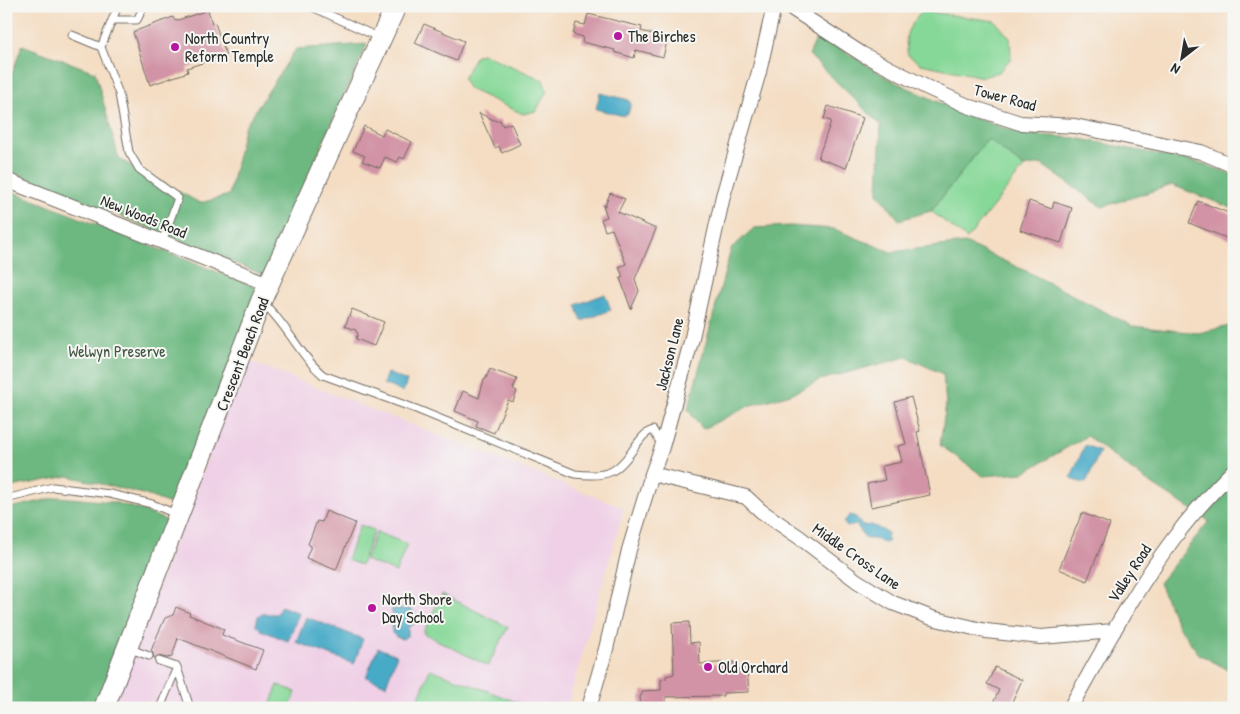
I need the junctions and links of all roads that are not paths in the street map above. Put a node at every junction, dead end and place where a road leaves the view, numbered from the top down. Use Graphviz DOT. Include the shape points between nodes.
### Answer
graph roads {
  1 [pos="118,6"];
  2 [pos="144,6"];
  3 [pos="310,6"];
  4 [pos="396,6"];
  5 [pos="774,6"];
  6 [pos="788,6"];
  7 [pos="112,20"];
  8 [pos="72,35"];
  9 [pos="381,38"];
  10 [pos="101,47"];
  11 [pos="1234,166"];
  12 [pos="6,180"];
  13 [pos="162,242"];
  14 [pos="265,293"];
  15 [pos="662,447"];
  16 [pos="1234,470"];
  17 [pos="652,474"];
  18 [pos="6,499"];
  19 [pos="179,515"];
  20 [pos="1114,631"];
  21 [pos="128,648"];
  22 [pos="149,656"];
  23 [pos="159,661"];
  24 [pos="176,668"];
  25 [pos="104,708"];
  26 [pos="160,708"];
  27 [pos="190,708"];
  28 [pos="589,708"];
  29 [pos="1070,708"];
  1 -- 7 [label="lane"];
  2 -- 7 [label="lane" via="137,20"];
  3 -- 9 [label="lane"];
  4 -- 9 [label="street, Crescent Beach Road"];
  5 -- 15 [label="street, Jackson Lane" via="759,72 723,196 691,342"];
  6 -- 11 [label="street, Tower Road" via="862,54 968,106 1020,123 1075,126 1201,152"];
  7 -- 10 [label="lane"];
  8 -- 10 [label="lane"];
  9 -- 14 [label="street, Crescent Beach Road"];
  10 -- 13 [label="lane" via="119,94 129,152 139,169 178,198"];
  12 -- 13 [label="street, New Woods Road"];
  13 -- 14 [label="street, New Woods Road"];
  14 -- 15 [label="lane" via="313,366 324,374 574,474 593,476 612,472 625,462 645,432 653,430"];
  14 -- 19 [label="street, Crescent Beach Road"];
  15 -- 17 [label="street, Jackson Lane"];
  16 -- 20 [label="street, Valley Road" via="1200,504 1172,540"];
  17 -- 20 [label="street, Middle Cross Lane" via="746,497 857,581 892,603 932,618 986,631 1041,636"];
  17 -- 28 [label="street, Jackson Lane" via="628,550"];
  18 -- 19 [label="lane" via="53,487 110,494 152,504"];
  19 -- 21 [label="street, Crescent Beach Road"];
  20 -- 29 [label="street, Valley Road"];
  21 -- 22 [label="lane"];
  21 -- 25 [label="street, Crescent Beach Road"];
  23 -- 24 [label="lane"];
  24 -- 26 [label="lane"];
  24 -- 27 [label="lane"];
}
